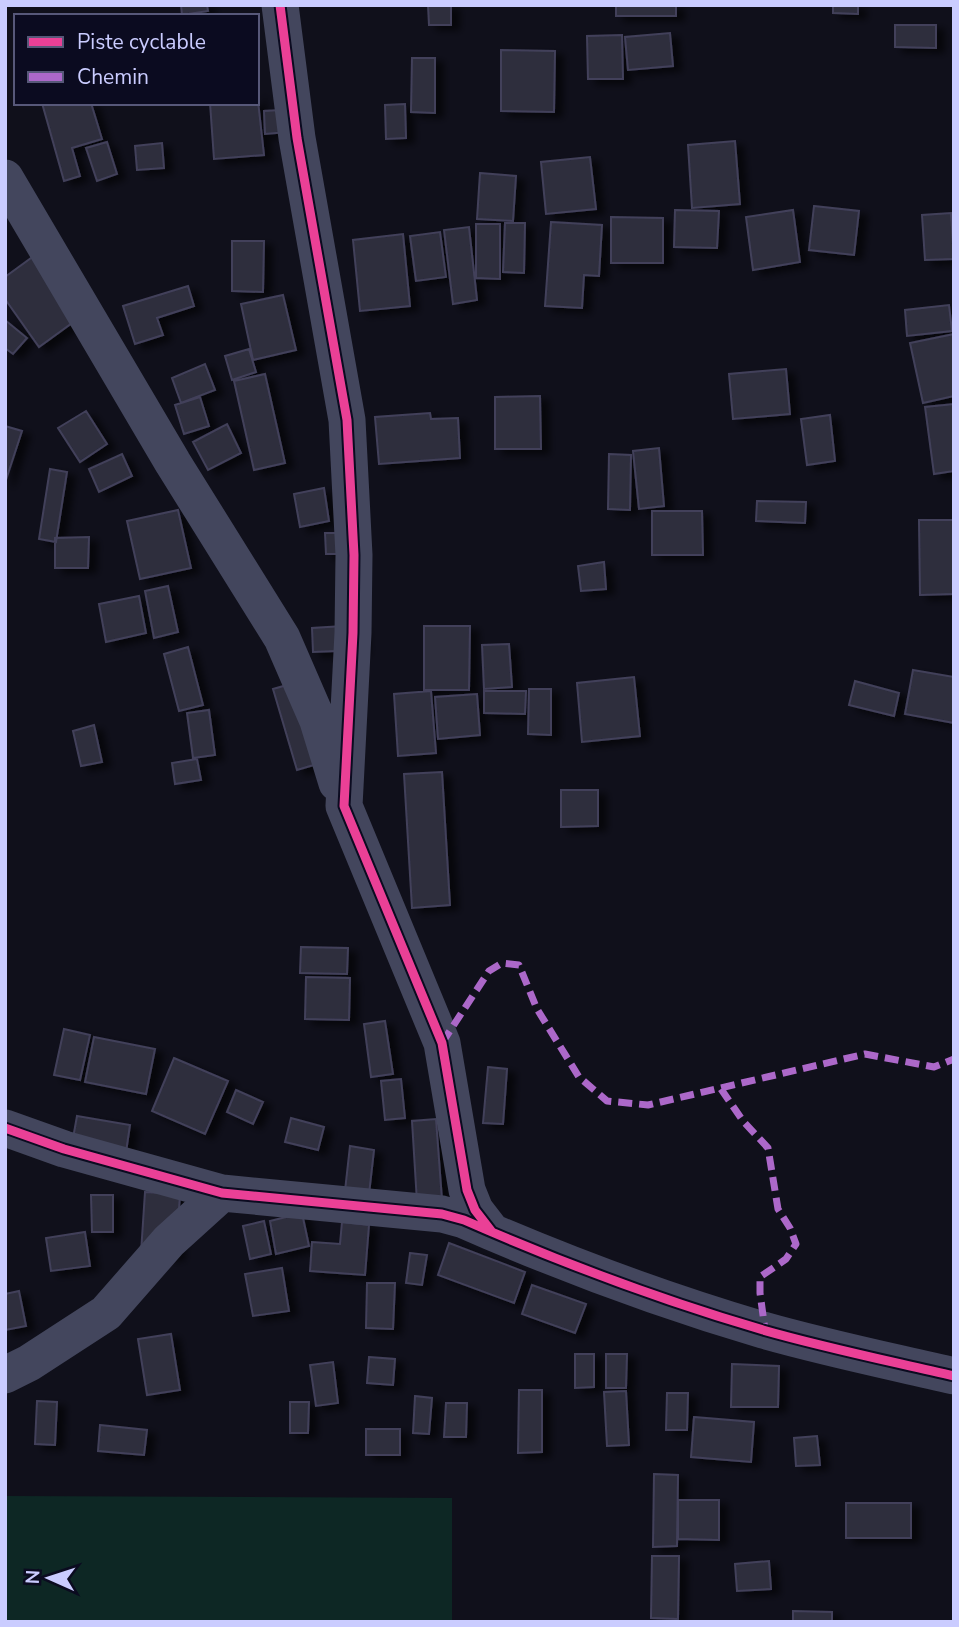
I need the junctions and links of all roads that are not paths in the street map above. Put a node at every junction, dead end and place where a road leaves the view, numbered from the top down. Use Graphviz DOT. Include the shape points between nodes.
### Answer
graph roads {
  1 [pos="280,5"];
  2 [pos="5,178"];
  3 [pos="17,215"];
  4 [pos="344,806"];
  5 [pos="8,1125"];
  6 [pos="222,1193"];
  7 [pos="492,1232"];
  8 [pos="5,1375"];
  9 [pos="954,1376"];
  1 -- 4 [label="street" via="297,138 347,420 354,633"];
  2 -- 3 [label="street"];
  3 -- 4 [label="street" via="282,638 318,721"];
  4 -- 7 [label="street" via="442,1043 467,1190"];
  5 -- 6 [label="street" via="64,1149"];
  6 -- 7 [label="street" via="442,1214"];
  6 -- 8 [label="street" via="169,1241 106,1313"];
  7 -- 9 [label="street" via="688,1307"];
}
